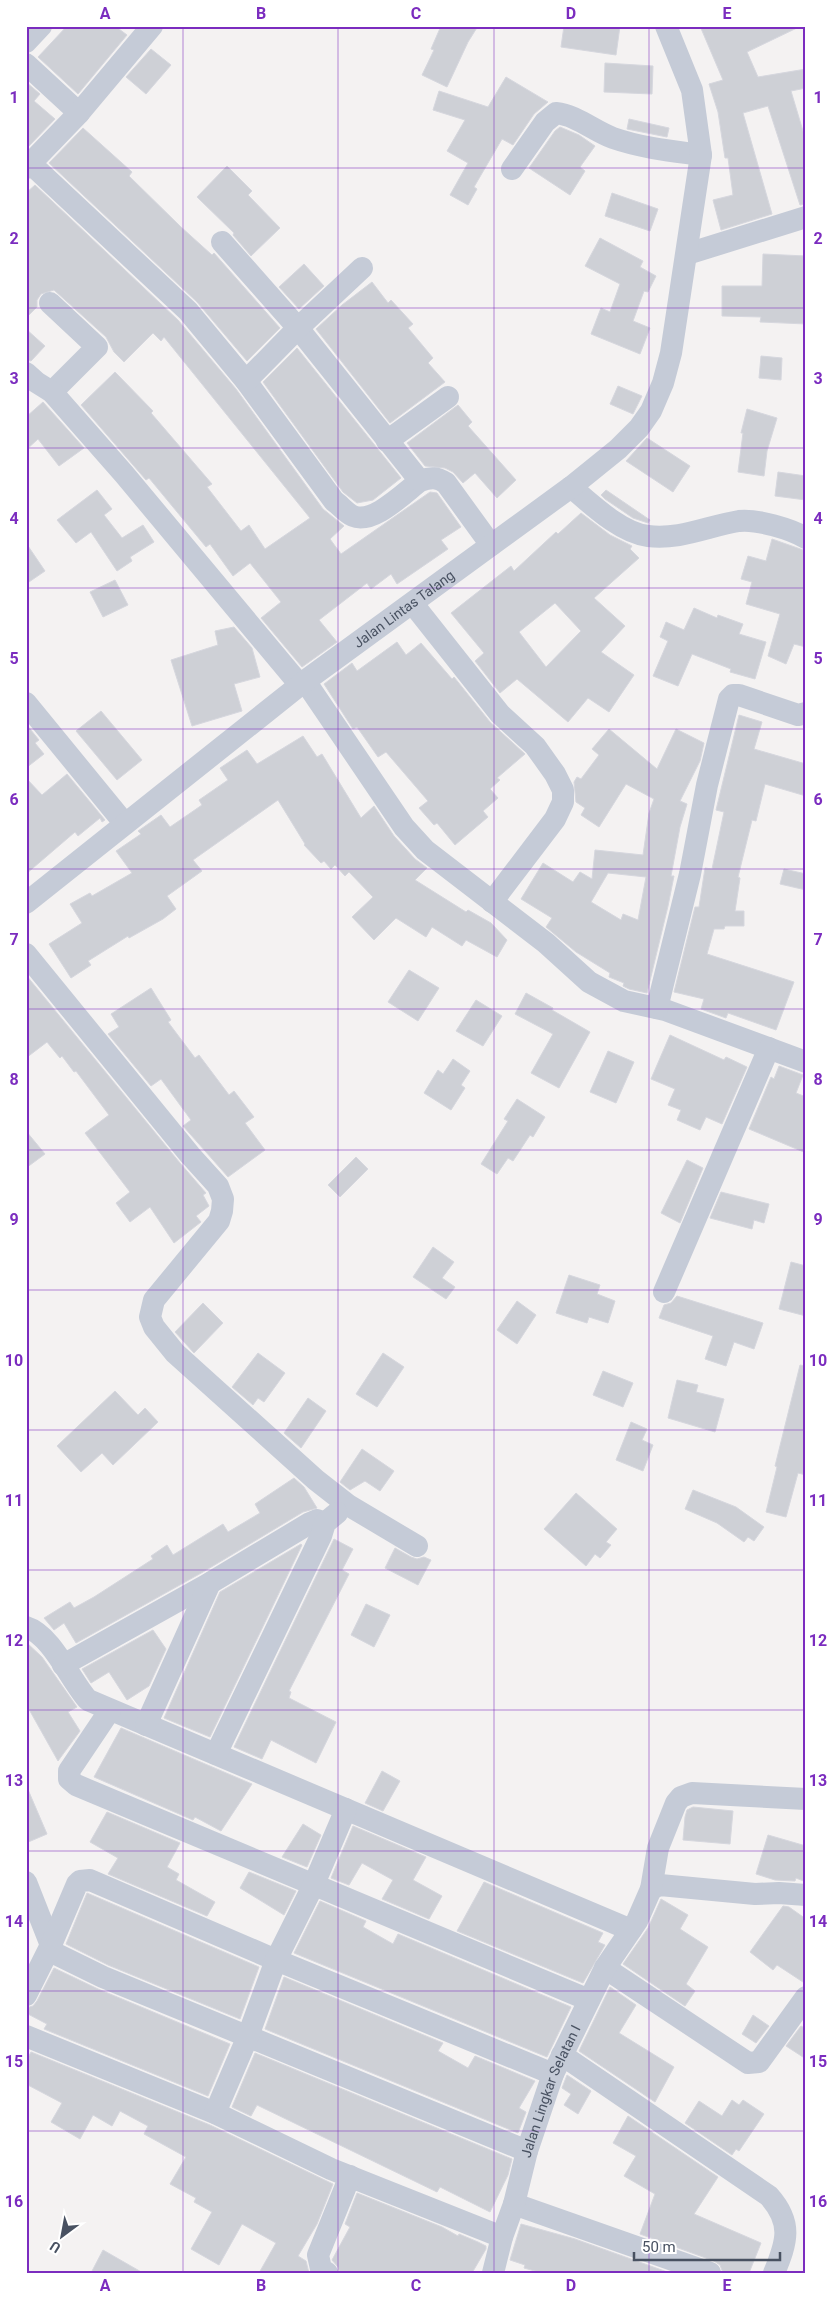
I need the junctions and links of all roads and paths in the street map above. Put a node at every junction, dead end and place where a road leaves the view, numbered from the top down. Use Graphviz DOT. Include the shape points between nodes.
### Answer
graph roads {
  1 [pos="41,26"];
  2 [pos="152,26"];
  3 [pos="666,26"];
  4 [pos="26,42"];
  5 [pos="26,64"];
  6 [pos="79,113"];
  7 [pos="701,155"];
  8 [pos="28,166"];
  9 [pos="512,168"];
  10 [pos="806,217"];
  11 [pos="222,242"];
  12 [pos="687,254"];
  13 [pos="362,268"];
  14 [pos="50,303"];
  15 [pos="298,328"];
  16 [pos="26,373"];
  17 [pos="246,381"];
  18 [pos="52,392"];
  19 [pos="448,397"];
  20 [pos="387,441"];
  21 [pos="420,481"];
  22 [pos="571,487"];
  23 [pos="806,538"];
  24 [pos="491,545"];
  25 [pos="413,604"];
  26 [pos="302,683"];
  27 [pos="26,703"];
  28 [pos="806,713"];
  29 [pos="125,824"];
  30 [pos="492,902"];
  31 [pos="26,903"];
  32 [pos="26,954"];
  33 [pos="657,1008"];
  34 [pos="770,1048"];
  35 [pos="806,1062"];
  36 [pos="664,1292"];
  37 [pos="348,1505"];
  38 [pos="325,1523"];
  39 [pos="417,1546"];
  40 [pos="210,1583"];
  41 [pos="26,1627"];
  42 [pos="62,1665"];
  43 [pos="110,1710"];
  44 [pos="146,1725"];
  45 [pos="216,1754"];
  46 [pos="806,1800"];
  47 [pos="346,1810"];
  48 [pos="26,1882"];
  49 [pos="314,1884"];
  50 [pos="651,1890"];
  51 [pos="806,1895"];
  52 [pos="634,1925"];
  53 [pos="51,1945"];
  54 [pos="276,1960"];
  55 [pos="605,1968"];
  56 [pos="26,1995"];
  57 [pos="806,1997"];
  58 [pos="589,2000"];
  59 [pos="26,2036"];
  60 [pos="248,2036"];
  61 [pos="557,2065"];
  62 [pos="215,2113"];
  63 [pos="526,2151"];
  64 [pos="350,2176"];
  65 [pos="514,2204"];
  66 [pos="502,2237"];
  67 [pos="326,2273"];
  68 [pos="493,2273"];
  69 [pos="710,2273"];
  70 [pos="774,2273"];
  1 -- 4 [label="street"];
  2 -- 6 [label="street"];
  3 -- 7 [label="street, Jalan Lintas Talang" via="692,90"];
  5 -- 6 [label="street"];
  6 -- 8 [label="street"];
  7 -- 9 [label="street" via="652,149 612,138 566,114 556,113 545,122"];
  7 -- 12 [label="street, Jalan Lintas Talang"];
  8 -- 17 [label="street" via="188,311"];
  10 -- 12 [label="street"];
  11 -- 15 [label="street"];
  12 -- 22 [label="street, Jalan Lintas Talang" via="671,353 652,411 618,449"];
  13 -- 15 [label="street"];
  14 -- 18 [label="street" via="96,347"];
  15 -- 17 [label="street"];
  15 -- 20 [label="street"];
  16 -- 18 [label="street"];
  17 -- 21 [label="street" via="334,501 353,516 366,518 376,515"];
  18 -- 26 [label="street"];
  19 -- 20 [label="street"];
  20 -- 21 [label="street"];
  21 -- 24 [label="street" via="439,478 446,483"];
  22 -- 23 [label="street" via="604,515 629,530 647,536 688,534 740,521 775,525"];
  22 -- 24 [label="street, Jalan Lintas Talang"];
  24 -- 25 [label="street, Jalan Lintas Talang"];
  25 -- 26 [label="street, Jalan Lintas Talang"];
  25 -- 30 [label="street" via="500,714 535,746 564,790 556,819"];
  26 -- 29 [label="street, Jalan Lintas Talang"];
  26 -- 30 [label="street" via="404,826 425,850"];
  27 -- 29 [label="street"];
  28 -- 33 [label="street" via="798,715 739,695 729,699"];
  29 -- 31 [label="street, Jalan Lintas Talang"];
  30 -- 33 [label="street" via="546,942 589,982 624,1001"];
  32 -- 37 [label="street" via="218,1186 223,1200 219,1221 154,1300 150,1317 154,1327 175,1353"];
  33 -- 34 [label="street"];
  34 -- 35 [label="street"];
  34 -- 36 [label="street"];
  37 -- 38 [label="street"];
  37 -- 39 [label="street"];
  38 -- 40 [label="street" via="317,1520 310,1523"];
  38 -- 45 [label="street"];
  40 -- 42 [label="street"];
  40 -- 44 [label="street"];
  41 -- 42 [label="street" via="36,1630"];
  42 -- 43 [label="street" via="88,1700"];
  43 -- 44 [label="street"];
  43 -- 49 [label="street" via="70,1770 69,1779 76,1785"];
  44 -- 45 [label="street"];
  45 -- 47 [label="street"];
  46 -- 50 [label="street, Jalan Lingkar Selatan I" via="692,1793 681,1797 658,1848"];
  47 -- 49 [label="street"];
  47 -- 52 [label="street"];
  48 -- 53 [label="street"];
  49 -- 54 [label="street"];
  49 -- 58 [label="street"];
  50 -- 51 [label="street" via="660,1885"];
  50 -- 52 [label="street, Jalan Lingkar Selatan I"];
  52 -- 55 [label="street, Jalan Lingkar Selatan I"];
  53 -- 54 [label="street" via="77,1884 90,1880"];
  53 -- 56 [label="street"];
  53 -- 60 [label="street" via="60,1957 103,1977"];
  54 -- 60 [label="street"];
  54 -- 61 [label="street"];
  55 -- 57 [label="street" via="748,2063 759,2062"];
  55 -- 58 [label="street, Jalan Lingkar Selatan I"];
  58 -- 61 [label="street, Jalan Lingkar Selatan I"];
  59 -- 62 [label="street"];
  60 -- 62 [label="street"];
  60 -- 63 [label="street"];
  61 -- 63 [label="street, Jalan Lingkar Selatan I"];
  61 -- 70 [label="street" via="769,2196 779,2207 785,2222 785,2244"];
  62 -- 64 [label="street"];
  63 -- 65 [label="street, Jalan Lingkar Selatan I"];
  64 -- 66 [label="street"];
  64 -- 67 [label="street" via="318,2255 321,2269"];
  65 -- 66 [label="street, Jalan Lingkar Selatan I"];
  65 -- 69 [label="street"];
  66 -- 68 [label="street, Jalan Lingkar Selatan I"];
}
